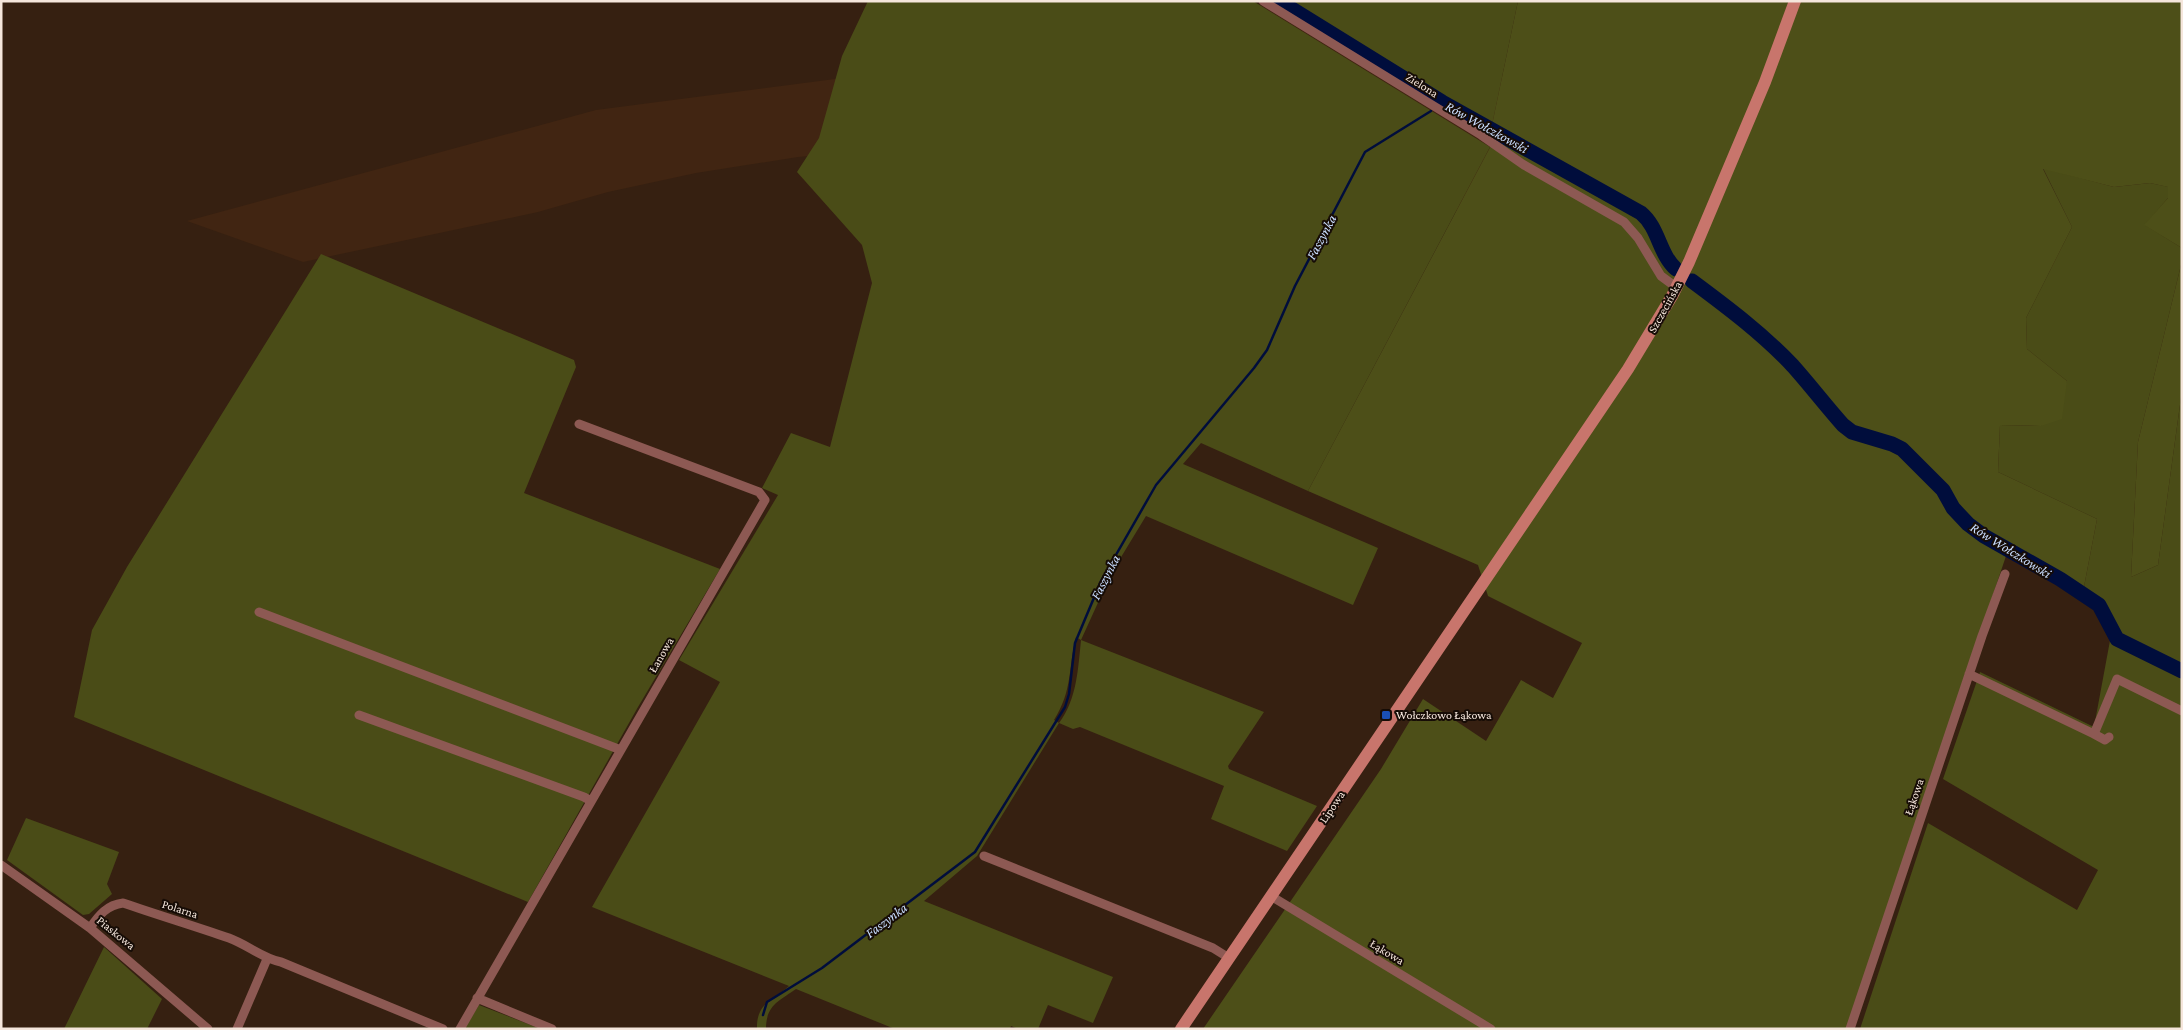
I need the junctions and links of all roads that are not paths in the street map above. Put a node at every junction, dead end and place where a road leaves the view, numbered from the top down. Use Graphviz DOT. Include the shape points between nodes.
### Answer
graph roads {
  1 [pos="1264,1"];
  2 [pos="1795,1"];
  3 [pos="1676,287"];
  4 [pos="579,424"];
  5 [pos="2005,574"];
  6 [pos="1482,585"];
  7 [pos="259,612"];
  8 [pos="1969,674"];
  9 [pos="2182,711"];
  10 [pos="359,715"];
  11 [pos="2094,734"];
  12 [pos="2109,737"];
  13 [pos="621,750"];
  14 [pos="591,801"];
  15 [pos="984,856"];
  16 [pos="2,867"];
  17 [pos="1271,896"];
  18 [pos="90,928"];
  19 [pos="1230,958"];
  20 [pos="267,959"];
  21 [pos="478,998"];
  22 [pos="208,1029"];
  23 [pos="237,1029"];
  24 [pos="443,1029"];
  25 [pos="460,1029"];
  26 [pos="552,1029"];
  27 [pos="1181,1029"];
  28 [pos="1491,1029"];
  29 [pos="1850,1029"];
  1 -- 3 [label="street, Zielona" via="1524,165 1624,222 1638,238 1661,276"];
  2 -- 3 [label="street, Szczecińska" via="1744,132"];
  3 -- 6 [label="street, Szczecińska" via="1628,369"];
  4 -- 13 [label="street, Łanowa" via="759,492 765,500"];
  5 -- 8 [label="street, Łąkowa"];
  6 -- 17 [label="street, Lipowa"];
  7 -- 13 [label="street"];
  8 -- 11 [label="street"];
  8 -- 29 [label="street, Łąkowa"];
  9 -- 11 [label="street" via="2117,679"];
  10 -- 14 [label="street"];
  11 -- 12 [label="street" via="2105,740"];
  13 -- 14 [label="street, Łanowa"];
  14 -- 21 [label="street, Łanowa"];
  15 -- 19 [label="street" via="1213,948"];
  16 -- 18 [label="street, Piaskowa"];
  17 -- 19 [label="street, Lipowa"];
  17 -- 28 [label="street, Łąkowa"];
  18 -- 20 [label="street, Polarna" via="104,910 123,903 231,939 255,949"];
  18 -- 22 [label="street, Piaskowa"];
  19 -- 27 [label="street, Lipowa"];
  20 -- 23 [label="street"];
  20 -- 24 [label="street, Polarna"];
  21 -- 25 [label="street, Łanowa"];
  21 -- 26 [label="street"];
}
